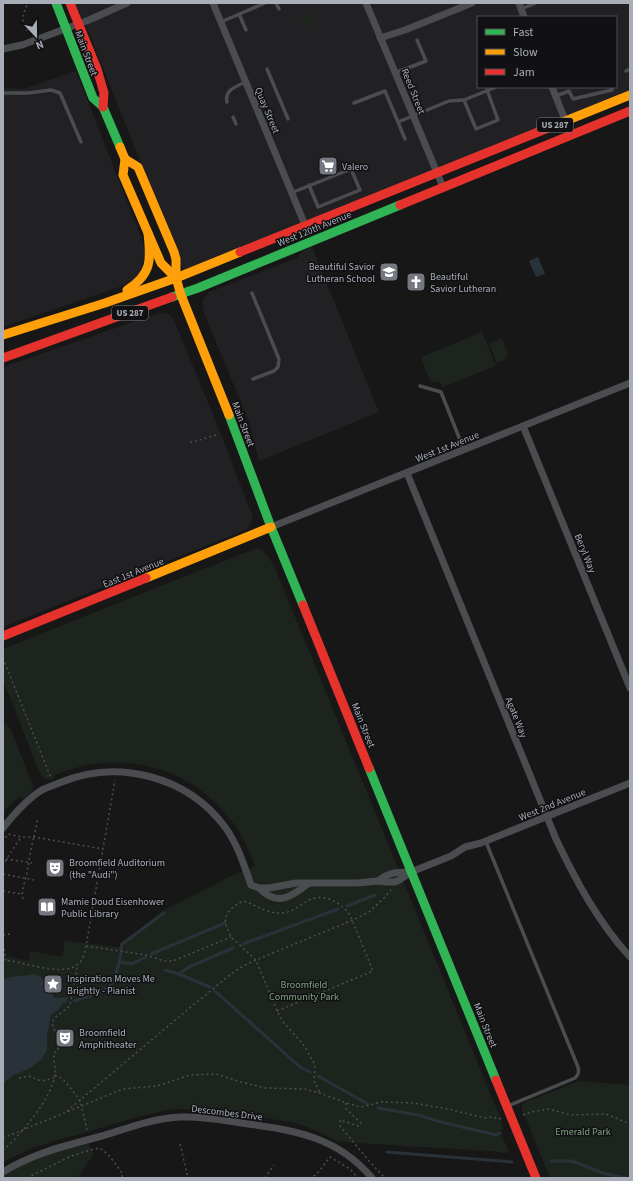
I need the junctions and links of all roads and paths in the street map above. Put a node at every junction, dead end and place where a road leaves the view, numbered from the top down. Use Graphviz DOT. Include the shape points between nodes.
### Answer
graph roads {
  1 [pos="28,3"];
  2 [pos="56,3"];
  3 [pos="70,3"];
  4 [pos="127,3"];
  5 [pos="214,3"];
  6 [pos="265,3"];
  7 [pos="276,3"];
  8 [pos="366,3"];
  9 [pos="472,3"];
  10 [pos="536,3"];
  11 [pos="520,6"];
  12 [pos="279,9"];
  13 [pos="239,14"];
  14 [pos="524,16"];
  15 [pos="221,22"];
  16 [pos="79,24"];
  17 [pos="66,28"];
  18 [pos="246,30"];
  19 [pos="27,32"];
  20 [pos="380,38"];
  21 [pos="417,40"];
  22 [pos="3,50"];
  23 [pos="267,69"];
  24 [pos="395,73"];
  25 [pos="245,82"];
  26 [pos="493,88"];
  27 [pos="552,88"];
  28 [pos="612,88"];
  29 [pos="488,90"];
  30 [pos="3,93"];
  31 [pos="630,95"];
  32 [pos="556,96"];
  33 [pos="464,100"];
  34 [pos="227,102"];
  35 [pos="354,103"];
  36 [pos="103,107"];
  37 [pos="630,112"];
  38 [pos="413,115"];
  39 [pos="233,117"];
  40 [pos="288,119"];
  41 [pos="566,121"];
  42 [pos="398,122"];
  43 [pos="236,124"];
  44 [pos="572,135"];
  45 [pos="405,139"];
  46 [pos="81,142"];
  47 [pos="125,159"];
  48 [pos="436,172"];
  49 [pos="309,186"];
  50 [pos="443,187"];
  51 [pos="292,193"];
  52 [pos="305,225"];
  53 [pos="148,233"];
  54 [pos="176,278"];
  55 [pos="252,293"];
  56 [pos="181,294"];
  57 [pos="105,303"];
  58 [pos="3,335"];
  59 [pos="3,358"];
  60 [pos="253,379"];
  61 [pos="630,383"];
  62 [pos="420,386"];
  63 [pos="523,426"];
  64 [pos="216,434"];
  65 [pos="190,442"];
  66 [pos="464,450"];
  67 [pos="407,473"];
  68 [pos="271,527"];
  69 [pos="3,636"];
  70 [pos="3,658"];
  71 [pos="630,688"];
  72 [pos="116,771"];
  73 [pos="52,780"];
  74 [pos="630,783"];
  75 [pos="547,817"];
  76 [pos="38,818"];
  77 [pos="3,828"];
  78 [pos="21,837"];
  79 [pos="34,837"];
  80 [pos="3,842"];
  81 [pos="484,842"];
  82 [pos="103,849"];
  83 [pos="6,859"];
  84 [pos="29,862"];
  85 [pos="32,863"];
  86 [pos="3,866"];
  87 [pos="411,872"];
  88 [pos="3,874"];
  89 [pos="26,878"];
  90 [pos="34,880"];
  91 [pos="308,884"];
  92 [pos="259,888"];
  93 [pos="392,888"];
  94 [pos="3,891"];
  95 [pos="22,894"];
  96 [pos="23,899"];
  97 [pos="352,920"];
  98 [pos="10,934"];
  99 [pos="3,935"];
  100 [pos="231,937"];
  101 [pos="3,944"];
  102 [pos="86,946"];
  103 [pos="630,956"];
  104 [pos="4,960"];
  105 [pos="256,960"];
  106 [pos="76,966"];
  107 [pos="277,1011"];
  108 [pos="55,1077"];
  109 [pos="19,1078"];
  110 [pos="320,1093"];
  111 [pos="80,1100"];
  112 [pos="346,1103"];
  113 [pos="507,1106"];
  114 [pos="81,1107"];
  115 [pos="67,1112"];
  116 [pos="523,1115"];
  117 [pos="501,1119"];
  118 [pos="630,1124"];
  119 [pos="21,1131"];
  120 [pos="89,1132"];
  121 [pos="3,1138"];
  122 [pos="180,1144"];
  123 [pos="93,1146"];
  124 [pos="3,1150"];
  125 [pos="94,1150"];
  126 [pos="274,1166"];
  127 [pos="3,1172"];
  128 [pos="123,1177"];
  129 [pos="27,1178"];
  130 [pos="188,1178"];
  131 [pos="265,1178"];
  132 [pos="309,1178"];
  133 [pos="358,1178"];
  134 [pos="372,1178"];
  135 [pos="385,1178"];
  136 [pos="536,1178"];
  1 -- 19 [label="path" via="22,16"];
  2 -- 17 [label="main road, Main Street"];
  3 -- 16 [label="main road, Main Street"];
  4 -- 16 [label="street"];
  5 -- 15 [label="street, Quay Street"];
  6 -- 13 [label="lane"];
  7 -- 12 [label="lane"];
  8 -- 20 [label="street, Reed Street"];
  9 -- 20 [label="street"];
  10 -- 11 [label="lane"];
  11 -- 14 [label="street"];
  13 -- 15 [label="lane"];
  13 -- 18 [label="lane"];
  15 -- 25 [label="street, Quay Street"];
  16 -- 17 [label="street"];
  16 -- 36 [label="main road, Main Street" via="104,93"];
  17 -- 22 [label="street"];
  17 -- 36 [label="main road, Main Street" via="92,98"];
  20 -- 24 [label="street, Reed Street"];
  21 -- 24 [label="lane" via="426,61"];
  23 -- 40 [label="lane"];
  24 -- 38 [label="street, Reed Street"];
  25 -- 34 [label="lane" via="230,90"];
  25 -- 51 [label="street, Quay Street"];
  26 -- 29 [label="lane"];
  27 -- 32 [label="street"];
  28 -- 32 [label="lane" via="573,99 569,91"];
  29 -- 33 [label="lane"];
  29 -- 33 [label="lane" via="498,120 476,129"];
  30 -- 46 [label="lane" via="28,94 51,90 60,93"];
  31 -- 41 [label="main road, West 120th Avenue / US 287"];
  32 -- 41 [label="street"];
  33 -- 38 [label="lane" via="449,101"];
  35 -- 42 [label="lane" via="385,91"];
  36 -- 47 [label="main road, Main Street"];
  37 -- 44 [label="main road, West 120th Avenue / US 287"];
  38 -- 42 [label="lane"];
  38 -- 48 [label="street, Reed Street"];
  39 -- 43 [label="lane"];
  41 -- 44 [label="street"];
  41 -- 48 [label="main road, West 120th Avenue / US 287"];
  42 -- 45 [label="lane"];
  44 -- 50 [label="main road, West 120th Avenue / US 287"];
  47 -- 53 [label="main road, Main Street" via="123,175"];
  47 -- 54 [label="main road, Main Street" via="138,167 176,259"];
  48 -- 50 [label="street, Reed Street"];
  48 -- 52 [label="main road, West 120th Avenue / US 287"];
  49 -- 49 [label="lane" via="351,169 360,190 318,207"];
  49 -- 51 [label="lane"];
  50 -- 56 [label="main road, West 120th Avenue / US 287"];
  51 -- 52 [label="street, Quay Street"];
  52 -- 54 [label="main road, West 120th Avenue / US 287"];
  53 -- 54 [label="main road, Main Street" via="161,263"];
  53 -- 57 [label="main road" via="150,259 142,278 137,284"];
  54 -- 56 [label="main road, Main Street"];
  54 -- 57 [label="main road, West 120th Avenue / US 287"];
  55 -- 60 [label="lane" via="279,359 278,367 274,371"];
  56 -- 59 [label="main road, West 120th Avenue / US 287"];
  56 -- 68 [label="main road, Main Street"];
  57 -- 58 [label="main road, West 120th Avenue / US 287"];
  61 -- 63 [label="street, West 1st Avenue"];
  62 -- 66 [label="lane" via="441,392"];
  63 -- 66 [label="street, West 1st Avenue"];
  63 -- 71 [label="street, Beryl Way"];
  64 -- 65 [label="path"];
  66 -- 67 [label="street, West 1st Avenue"];
  67 -- 68 [label="street, West 1st Avenue"];
  67 -- 75 [label="street, Agate Way"];
  68 -- 69 [label="main road, East 1st Avenue"];
  68 -- 87 [label="main road, Main Street"];
  70 -- 73 [label="path"];
  72 -- 77 [label="street" via="83,775 41,791"];
  72 -- 82 [label="path"];
  72 -- 92 [label="street" via="159,779 200,801 226,829 240,852 251,885"];
  74 -- 75 [label="street, West 2nd Avenue"];
  75 -- 81 [label="street, West 2nd Avenue"];
  75 -- 103 [label="street, Agate Way" via="584,893 601,920"];
  76 -- 79 [label="path"];
  78 -- 79 [label="path"];
  78 -- 80 [label="path" via="8,834"];
  78 -- 83 [label="path"];
  79 -- 82 [label="path"];
  79 -- 84 [label="path"];
  81 -- 87 [label="street, West 2nd Avenue" via="465,847 451,856"];
  81 -- 113 [label="lane" via="579,1071 575,1078"];
  82 -- 102 [label="path"];
  83 -- 84 [label="path"];
  83 -- 86 [label="path"];
  84 -- 85 [label="path"];
  84 -- 89 [label="path"];
  87 -- 91 [label="street, West 2nd Avenue" via="393,872 378,881"];
  87 -- 113 [label="main road, Main Street"];
  88 -- 89 [label="path"];
  89 -- 90 [label="path"];
  89 -- 95 [label="path"];
  91 -- 92 [label="street"];
  91 -- 92 [label="street" via="281,899 266,895"];
  93 -- 97 [label="path" via="369,912"];
  94 -- 95 [label="path"];
  95 -- 96 [label="path"];
  97 -- 100 [label="path" via="346,910 336,901 329,899 316,898 292,911 279,914 243,901 227,912 225,923"];
  97 -- 105 [label="path"];
  97 -- 107 [label="path" via="373,971"];
  98 -- 99 [label="path"];
  100 -- 102 [label="path" via="169,962 146,955"];
  100 -- 105 [label="path"];
  101 -- 104 [label="path"];
  102 -- 106 [label="path" via="81,961"];
  104 -- 106 [label="path" via="54,969"];
  105 -- 107 [label="path"];
  105 -- 111 [label="path" via="231,974"];
  106 -- 108 [label="path" via="70,1005 54,1019 53,1028 59,1037 58,1050 54,1053"];
  107 -- 110 [label="path" via="283,1022 303,1044 315,1065 314,1081"];
  108 -- 109 [label="path" via="41,1080 29,1076"];
  108 -- 111 [label="path" via="63,1080"];
  108 -- 119 [label="path" via="45,1102"];
  110 -- 112 [label="path"];
  110 -- 114 [label="path" via="305,1089 266,1088 216,1074 190,1076 157,1086 123,1090"];
  111 -- 114 [label="path"];
  111 -- 115 [label="path"];
  112 -- 117 [label="path" via="361,1107 381,1102 413,1103"];
  112 -- 135 [label="path" via="346,1109 360,1123 358,1126 340,1120 340,1126"];
  113 -- 136 [label="main road, Main Street"];
  114 -- 115 [label="path"];
  114 -- 120 [label="path"];
  115 -- 119 [label="path"];
  116 -- 118 [label="path" via="548,1109 572,1115 606,1114"];
  119 -- 121 [label="path"];
  119 -- 124 [label="path"];
  122 -- 130 [label="path"];
  123 -- 125 [label="path"];
  125 -- 128 [label="path" via="102,1148"];
  125 -- 129 [label="path" via="69,1157"];
  126 -- 131 [label="path"];
  127 -- 134 [label="street, Descombes Drive" via="37,1155 139,1125 170,1118 196,1117 286,1129 309,1136 329,1144"];
  132 -- 133 [label="path" via="316,1175 330,1157 350,1169"];
}
